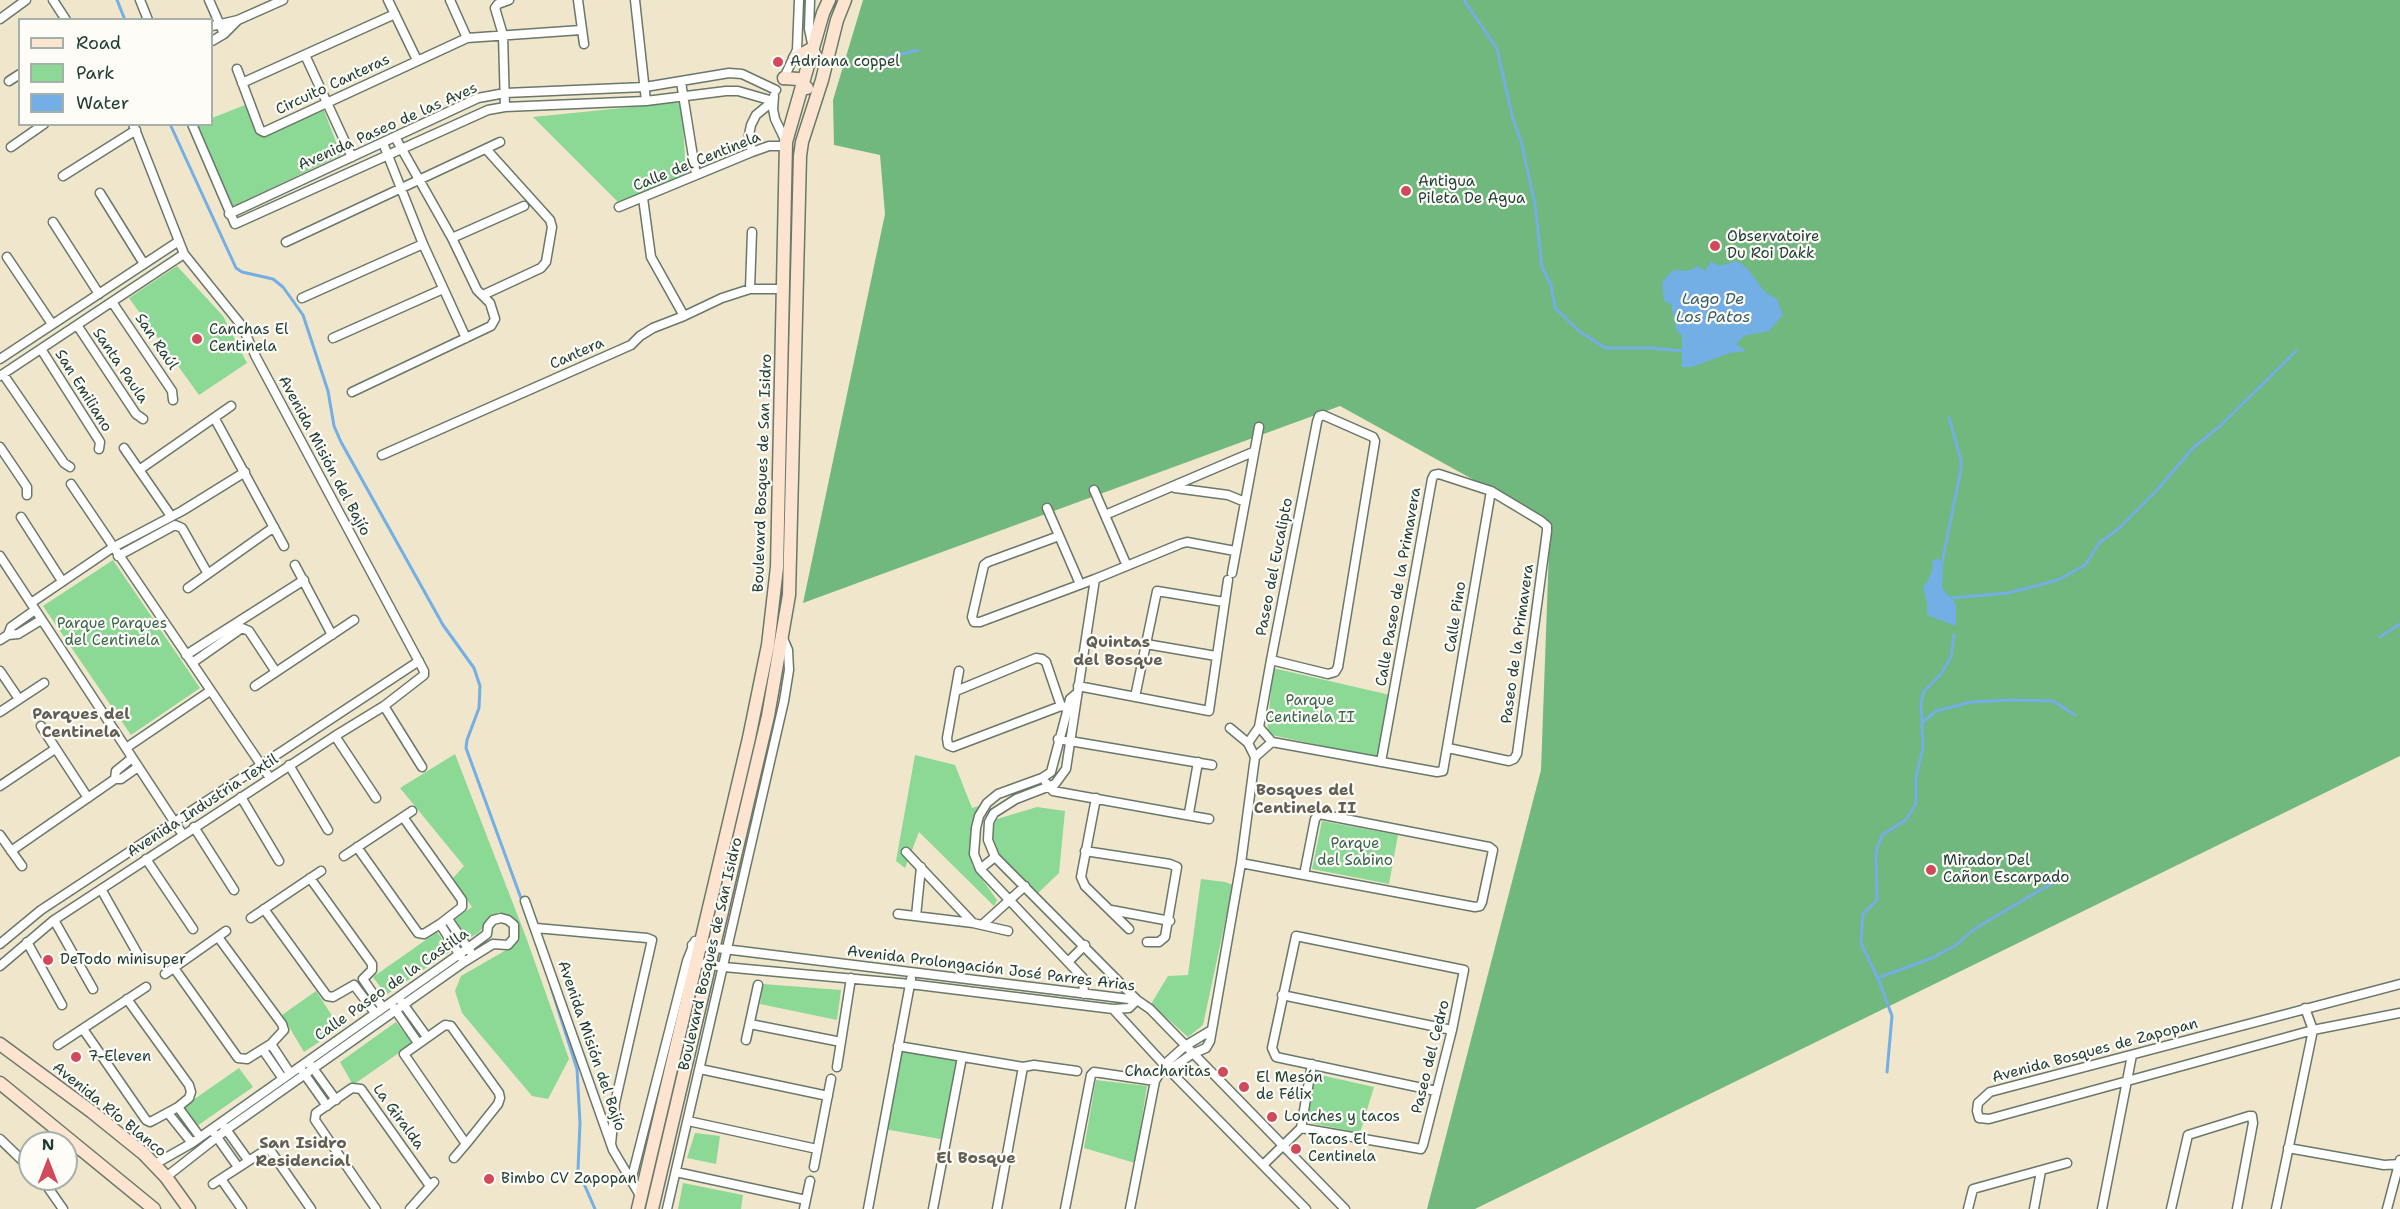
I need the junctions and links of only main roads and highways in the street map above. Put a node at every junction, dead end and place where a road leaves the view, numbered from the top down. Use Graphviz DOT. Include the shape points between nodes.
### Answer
graph roads {
  1 [pos="829,0"];
  2 [pos="845,0"];
  3 [pos="813,48"];
  4 [pos="795,58"];
  5 [pos="784,78"];
  6 [pos="803,84"];
  7 [pos="815,99"];
  8 [pos="702,946"];
  9 [pos="697,963"];
  10 [pos="0,1044"];
  11 [pos="0,1083"];
  12 [pos="639,1203"];
  13 [pos="154,1209"];
  14 [pos="189,1209"];
  15 [pos="652,1209"];
  1 -- 3 [label="main road, Boulevard Bosques de San Isidro"];
  2 -- 7 [label="main road, Boulevard Bosques de San Isidro"];
  3 -- 4 [label="main road"];
  3 -- 6 [label="main road, Boulevard Bosques de San Isidro"];
  5 -- 6 [label="main road" via="798,79"];
  6 -- 7 [label="main road"];
  6 -- 8 [label="main road, Boulevard Bosques de San Isidro" via="786,144 777,567 768,645"];
  7 -- 8 [label="main road, Boulevard Bosques de San Isidro" via="800,156 789,595 768,716"];
  8 -- 9 [label="main road, Boulevard Bosques de San Isidro"];
  9 -- 12 [label="main road, Boulevard Bosques de San Isidro"];
  9 -- 15 [label="main road, Boulevard Bosques de San Isidro"];
  10 -- 14 [label="main road, Avenida Río Blanco" via="155,1164"];
  11 -- 13 [label="main road"];
}
